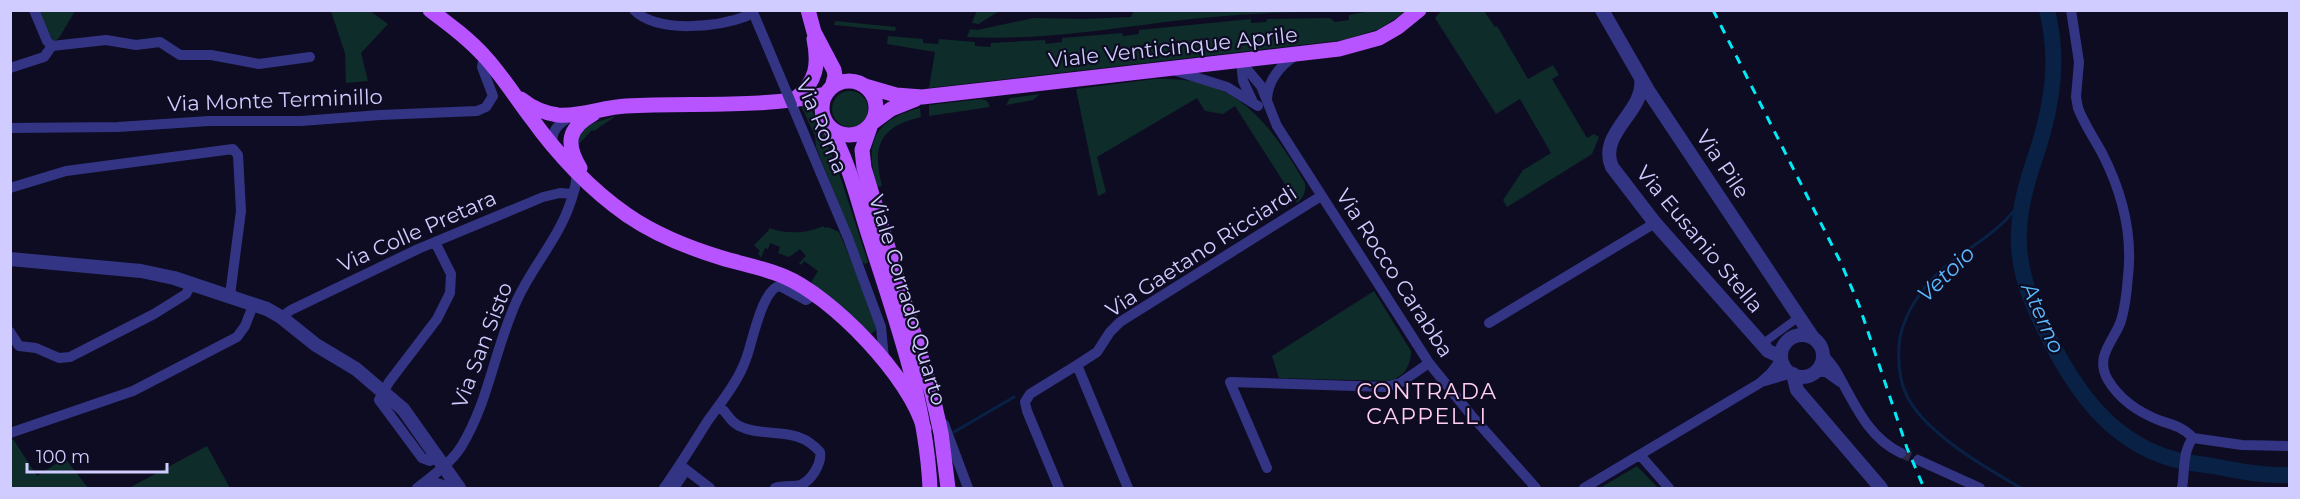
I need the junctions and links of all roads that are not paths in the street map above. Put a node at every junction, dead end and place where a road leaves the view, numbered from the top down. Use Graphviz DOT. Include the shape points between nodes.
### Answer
graph roads {
  1 [pos="34,10"];
  2 [pos="430,10"];
  3 [pos="634,10"];
  4 [pos="1419,10"];
  5 [pos="1602,10"];
  6 [pos="2071,10"];
  7 [pos="750,14"];
  8 [pos="809,17"];
  9 [pos="52,46"];
  10 [pos="825,52"];
  11 [pos="1296,55"];
  12 [pos="310,57"];
  13 [pos="486,58"];
  14 [pos="1240,61"];
  15 [pos="10,68"];
  16 [pos="1165,68"];
  17 [pos="1641,79"];
  18 [pos="861,84"];
  19 [pos="510,88"];
  20 [pos="829,91"];
  21 [pos="922,97"];
  22 [pos="791,99"];
  23 [pos="1263,104"];
  24 [pos="1658,105"];
  25 [pos="1632,106"];
  26 [pos="604,109"];
  27 [pos="572,115"];
  28 [pos="871,125"];
  29 [pos="829,127"];
  30 [pos="10,128"];
  31 [pos="554,145"];
  32 [pos="576,170"];
  33 [pos="592,185"];
  34 [pos="10,188"];
  35 [pos="574,193"];
  36 [pos="1322,196"];
  37 [pos="1655,223"];
  38 [pos="435,242"];
  39 [pos="10,259"];
  40 [pos="192,283"];
  41 [pos="814,295"];
  42 [pos="230,296"];
  43 [pos="254,303"];
  44 [pos="281,317"];
  45 [pos="1799,317"];
  46 [pos="1490,323"];
  47 [pos="10,332"];
  48 [pos="1813,338"];
  49 [pos="1764,347"];
  50 [pos="1822,352"];
  51 [pos="1781,357"];
  52 [pos="884,359"];
  53 [pos="1430,363"];
  54 [pos="1077,364"];
  55 [pos="1792,374"];
  56 [pos="1811,374"];
  57 [pos="1762,381"];
  58 [pos="1843,384"];
  59 [pos="1798,391"];
  60 [pos="934,401"];
  61 [pos="719,406"];
  62 [pos="1813,407"];
  63 [pos="924,429"];
  64 [pos="10,433"];
  65 [pos="2193,438"];
  66 [pos="2289,446"];
  67 [pos="459,450"];
  68 [pos="1901,453"];
  69 [pos="1640,455"];
  70 [pos="1918,460"];
  71 [pos="440,461"];
  72 [pos="683,468"];
  73 [pos="1267,468"];
  74 [pos="1525,476"];
  75 [pos="2182,484"];
  76 [pos="419,487"];
  77 [pos="789,487"];
  78 [pos="457,488"];
  79 [pos="664,489"];
  80 [pos="674,489"];
  81 [pos="710,489"];
  82 [pos="775,489"];
  83 [pos="930,489"];
  84 [pos="948,489"];
  85 [pos="968,489"];
  86 [pos="1059,489"];
  87 [pos="1128,489"];
  88 [pos="1530,489"];
  89 [pos="1536,489"];
  90 [pos="1584,489"];
  91 [pos="1669,489"];
  92 [pos="1881,489"];
  93 [pos="1980,489"];
  1 -- 9 [label="street"];
  2 -- 13 [label="main road"];
  3 -- 7 [label="street" via="663,24 715,26"];
  4 -- 11 [label="main road, Viale Venticinque Aprile" via="1369,42"];
  5 -- 17 [label="street, Via Pile"];
  6 -- 65 [label="street" via="2079,62 2078,108 2114,180 2130,238 2127,286 2120,321 2105,354 2106,375 2136,409 2180,428"];
  7 -- 22 [label="street, Via Roma"];
  8 -- 10 [label="main road"];
  8 -- 22 [label="main road" via="817,53 816,70 808,86"];
  9 -- 12 [label="street" via="106,40 136,45 160,42 180,55 212,55 250,63"];
  9 -- 15 [label="street" via="44,57"];
  10 -- 18 [label="main road"];
  10 -- 20 [label="main road" via="834,71"];
  11 -- 14 [label="main road, Viale Venticinque Aprile"];
  11 -- 23 [label="street" via="1273,79"];
  13 -- 19 [label="main road"];
  13 -- 30 [label="street, Via Monte Terminillo" via="482,67 493,96 486,107 477,111 301,121"];
  14 -- 16 [label="main road, Viale Venticinque Aprile"];
  14 -- 23 [label="street, Via Rocco Carabba" via="1244,84"];
  16 -- 21 [label="main road, Viale Venticinque Aprile"];
  16 -- 23 [label="street" via="1218,83"];
  17 -- 24 [label="street, Via Pile"];
  17 -- 25 [label="street, Via Eusanio Stella" via="1641,90"];
  18 -- 20 [label="main road" via="846,81"];
  18 -- 21 [label="main road, Viale Venticinque Aprile" via="896,95"];
  18 -- 28 [label="main road" via="876,101"];
  19 -- 27 [label="main road" via="536,109"];
  19 -- 31 [label="main road"];
  20 -- 22 [label="main road"];
  20 -- 29 [label="main road" via="822,109"];
  21 -- 28 [label="main road, Viale Venticinque Aprile" via="891,109"];
  22 -- 26 [label="main road"];
  22 -- 52 [label="street, Via Roma" via="881,327"];
  23 -- 36 [label="street, Via Rocco Carabba"];
  24 -- 25 [label="street" via="1645,98"];
  24 -- 45 [label="street, Via Pile"];
  25 -- 37 [label="street, Via Eusanio Stella" via="1612,141 1609,157 1615,171"];
  26 -- 27 [label="main road"];
  26 -- 33 [label="main road" via="581,122 571,137 572,151"];
  27 -- 31 [label="street" via="556,127"];
  28 -- 29 [label="main road" via="850,136"];
  28 -- 60 [label="main road, Viale Corrado Quarto" via="862,150 864,168"];
  29 -- 63 [label="main road, Viale Corrado Quarto" via="850,178 899,329"];
  31 -- 32 [label="main road"];
  32 -- 33 [label="main road"];
  32 -- 35 [label="street, Via San Sisto"];
  33 -- 35 [label="street" via="581,183"];
  33 -- 41 [label="main road" via="654,232 704,252 780,274"];
  34 -- 42 [label="street" via="66,171 233,148 238,155 240,211"];
  35 -- 38 [label="street, Via Colle Pretara" via="543,197"];
  35 -- 67 [label="street, Via San Sisto" via="559,231 518,298 479,412"];
  36 -- 53 [label="street, Via Rocco Carabba"];
  36 -- 54 [label="street, Via Gaetano Ricciardi" via="1120,322 1098,350"];
  37 -- 46 [label="street"];
  37 -- 49 [label="street, Via Eusanio Stella"];
  38 -- 44 [label="street, Via Colle Pretara"];
  38 -- 71 [label="street" via="451,273 450,293 379,400 422,458"];
  39 -- 40 [label="street" via="141,272"];
  40 -- 42 [label="street"];
  40 -- 47 [label="street" via="186,294 154,314 66,358 19,346"];
  41 -- 52 [label="main road"];
  41 -- 61 [label="street" via="806,300 780,286 772,290 742,369"];
  42 -- 43 [label="street"];
  43 -- 44 [label="street"];
  43 -- 64 [label="street" via="243,331 226,342 133,391"];
  44 -- 71 [label="street, bridge" via="306,338 356,369 403,409"];
  45 -- 48 [label="street, Via Pile"];
  45 -- 49 [label="street"];
  48 -- 50 [label="street"];
  48 -- 51 [label="street" via="1791,338"];
  49 -- 51 [label="street, Via Eusanio Stella"];
  49 -- 57 [label="street" via="1771,366"];
  50 -- 56 [label="street" via="1821,363"];
  50 -- 58 [label="street"];
  51 -- 55 [label="street"];
  51 -- 57 [label="street"];
  52 -- 63 [label="main road" via="910,396"];
  53 -- 73 [label="street" via="1400,383 1384,387 1230,382"];
  53 -- 74 [label="street, Via Rocco Carabba"];
  54 -- 86 [label="street, Via Gaetano Ricciardi" via="1030,394 1025,402"];
  54 -- 87 [label="street"];
  55 -- 56 [label="street"];
  55 -- 57 [label="street"];
  55 -- 59 [label="street"];
  56 -- 58 [label="street" via="1828,373"];
  56 -- 62 [label="street" via="1805,386"];
  57 -- 59 [label="street" via="1782,383"];
  57 -- 69 [label="street"];
  58 -- 68 [label="street" via="1872,432"];
  59 -- 62 [label="street"];
  60 -- 84 [label="main road, Viale Corrado Quarto"];
  60 -- 85 [label="street, Viale Corrado Quarto"];
  61 -- 72 [label="street"];
  61 -- 77 [label="street" via="740,426 795,436 821,454 806,481"];
  62 -- 92 [label="street"];
  63 -- 83 [label="main road, Viale Corrado Quarto"];
  65 -- 66 [label="street" via="2249,446"];
  65 -- 75 [label="street"];
  67 -- 71 [label="street, Via San Sisto"];
  67 -- 78 [label="street, Via San Sisto" via="454,469"];
  69 -- 90 [label="street"];
  69 -- 91 [label="street"];
  70 -- 93 [label="street"];
  71 -- 76 [label="street, Via San Sisto"];
  71 -- 78 [label="street"];
  72 -- 79 [label="street"];
  72 -- 80 [label="street"];
  72 -- 81 [label="street"];
  74 -- 88 [label="street"];
  74 -- 89 [label="street, Via Rocco Carabba"];
  76 -- 78 [label="street, Via San Sisto" via="437,483"];
  77 -- 82 [label="street"];
}
